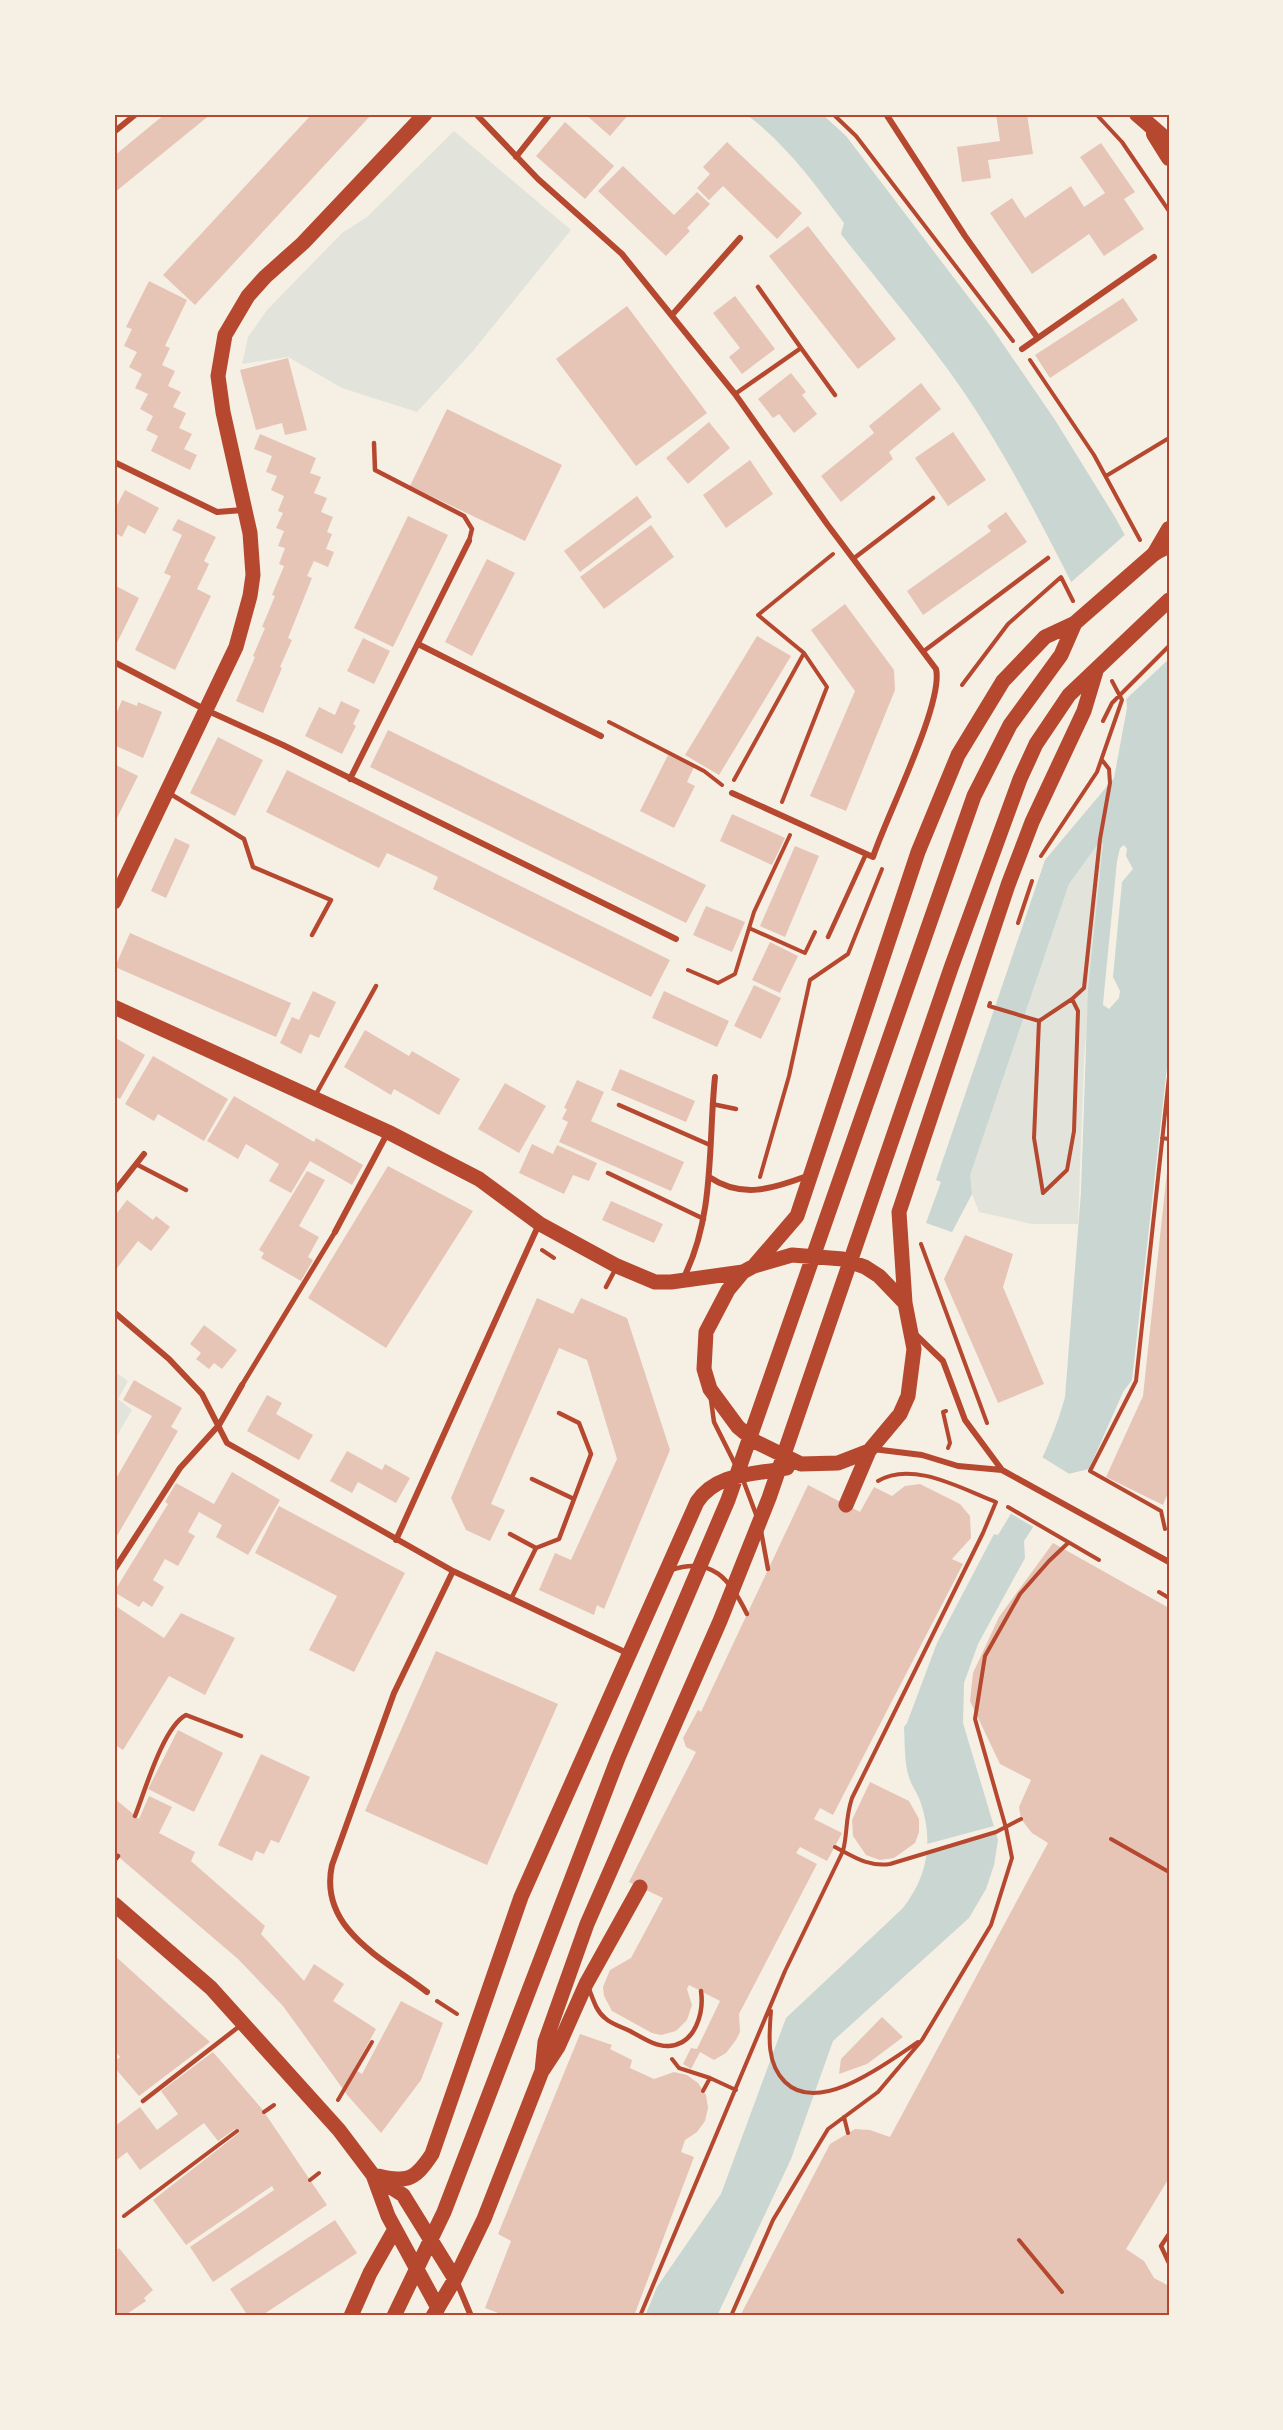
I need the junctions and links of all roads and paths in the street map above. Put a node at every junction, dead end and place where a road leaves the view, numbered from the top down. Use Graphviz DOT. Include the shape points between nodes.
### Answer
graph roads {
  1 [pos="136,114"];
  2 [pos="425,114"];
  3 [pos="476,114"];
  4 [pos="550,114"];
  5 [pos="833,114"];
  6 [pos="886,114"];
  7 [pos="1096,114"];
  8 [pos="1142,118"];
  9 [pos="114,132"];
  10 [pos="1169,142"];
  11 [pos="516,157"];
  12 [pos="1169,158"];
  13 [pos="1169,211"];
  14 [pos="740,238"];
  15 [pos="1154,256"];
  16 [pos="758,286"];
  17 [pos="672,315"];
  18 [pos="1037,337"];
  19 [pos="801,348"];
  20 [pos="1022,349"];
  21 [pos="735,394"];
  22 [pos="835,395"];
  23 [pos="1169,438"];
  24 [pos="374,443"];
  25 [pos="114,462"];
  26 [pos="1106,476"];
  27 [pos="933,498"];
  28 [pos="246,509"];
  29 [pos="1131,522"];
  30 [pos="1169,530"];
  31 [pos="469,541"];
  32 [pos="843,546"];
  33 [pos="1162,549"];
  34 [pos="1048,558"];
  35 [pos="853,559"];
  36 [pos="1070,595"];
  37 [pos="1169,600"];
  38 [pos="1075,623"];
  39 [pos="418,644"];
  40 [pos="1169,646"];
  41 [pos="924,651"];
  42 [pos="804,653"];
  43 [pos="114,662"];
  44 [pos="1096,671"];
  45 [pos="962,685"];
  46 [pos="1122,700"];
  47 [pos="206,710"];
  48 [pos="609,722"];
  49 [pos="1102,722"];
  50 [pos="601,736"];
  51 [pos="1102,760"];
  52 [pos="350,779"];
  53 [pos="166,792"];
  54 [pos="732,793"];
  55 [pos="777,813"];
  56 [pos="795,823"];
  57 [pos="1051,830"];
  58 [pos="879,838"];
  59 [pos="870,856"];
  60 [pos="1033,879"];
  61 [pos="114,902"];
  62 [pos="749,928"];
  63 [pos="1015,932"];
  64 [pos="312,936"];
  65 [pos="828,937"];
  66 [pos="676,939"];
  67 [pos="688,970"];
  68 [pos="376,986"];
  69 [pos="993,996"];
  70 [pos="1072,999"];
  71 [pos="114,1007"];
  72 [pos="1039,1021"];
  73 [pos="715,1077"];
  74 [pos="1169,1077"];
  75 [pos="314,1098"];
  76 [pos="712,1104"];
  77 [pos="620,1105"];
  78 [pos="736,1109"];
  79 [pos="388,1132"];
  80 [pos="1162,1138"];
  81 [pos="1169,1139"];
  82 [pos="710,1145"];
  83 [pos="144,1154"];
  84 [pos="136,1164"];
  85 [pos="608,1173"];
  86 [pos="761,1173"];
  87 [pos="810,1175"];
  88 [pos="709,1177"];
  89 [pos="186,1190"];
  90 [pos="114,1192"];
  91 [pos="704,1219"];
  92 [pos="540,1224"];
  93 [pos="335,1232"];
  94 [pos="919,1237"];
  95 [pos="617,1266"];
  96 [pos="749,1269"];
  97 [pos="683,1281"];
  98 [pos="606,1287"];
  99 [pos="904,1302"];
  100 [pos="114,1312"];
  101 [pos="912,1332"];
  102 [pos="242,1385"];
  103 [pos="710,1389"];
  104 [pos="979,1402"];
  105 [pos="960,1407"];
  106 [pos="559,1413"];
  107 [pos="219,1425"];
  108 [pos="989,1428"];
  109 [pos="871,1450"];
  110 [pos="944,1461"];
  111 [pos="801,1464"];
  112 [pos="1002,1470"];
  113 [pos="741,1475"];
  114 [pos="532,1479"];
  115 [pos="938,1480"];
  116 [pos="872,1485"];
  117 [pos="574,1499"];
  118 [pos="846,1505"];
  119 [pos="1008,1507"];
  120 [pos="1165,1529"];
  121 [pos="510,1534"];
  122 [pos="396,1540"];
  123 [pos="1068,1543"];
  124 [pos="536,1548"];
  125 [pos="1099,1560"];
  126 [pos="1168,1560"];
  127 [pos="768,1569"];
  128 [pos="114,1570"];
  129 [pos="453,1571"];
  130 [pos="665,1572"];
  131 [pos="1159,1592"];
  132 [pos="1169,1598"];
  133 [pos="511,1599"];
  134 [pos="747,1614"];
  135 [pos="629,1654"];
  136 [pos="241,1736"];
  137 [pos="135,1816"];
  138 [pos="1021,1819"];
  139 [pos="1006,1828"];
  140 [pos="1111,1839"];
  141 [pos="835,1846"];
  142 [pos="843,1851"];
  143 [pos="118,1856"];
  144 [pos="114,1861"];
  145 [pos="1169,1872"];
  146 [pos="640,1887"];
  147 [pos="114,1904"];
  148 [pos="586,1984"];
  149 [pos="701,1991"];
  150 [pos="427,1992"];
  151 [pos="772,2005"];
  152 [pos="457,2014"];
  153 [pos="243,2023"];
  154 [pos="922,2040"];
  155 [pos="372,2042"];
  156 [pos="662,2045"];
  157 [pos="542,2071"];
  158 [pos="710,2078"];
  159 [pos="736,2090"];
  160 [pos="703,2091"];
  161 [pos="143,2101"];
  162 [pos="274,2105"];
  163 [pos="323,2111"];
  164 [pos="264,2112"];
  165 [pos="844,2117"];
  166 [pos="237,2131"];
  167 [pos="848,2133"];
  168 [pos="319,2173"];
  169 [pos="373,2175"];
  170 [pos="310,2180"];
  171 [pos="124,2216"];
  172 [pos="395,2229"];
  173 [pos="1169,2234"];
  174 [pos="1019,2240"];
  175 [pos="432,2241"];
  176 [pos="1169,2263"];
  177 [pos="418,2269"];
  178 [pos="455,2279"];
  179 [pos="1062,2292"];
  180 [pos="439,2313"];
  181 [pos="351,2316"];
  182 [pos="394,2316"];
  183 [pos="471,2316"];
  184 [pos="640,2316"];
  185 [pos="731,2316"];
  1 -- 9 [label="street"];
  2 -- 28 [label="main road" via="303,243 265,277 248,296 225,335 218,376 220,394"];
  3 -- 11 [label="street"];
  4 -- 11 [label="street"];
  5 -- 20 [label="path" via="856,136"];
  6 -- 18 [label="street" via="964,236"];
  7 -- 13 [label="path" via="1122,142"];
  8 -- 10 [label="highway"];
  8 -- 12 [label="highway"];
  11 -- 17 [label="street" via="610,241"];
  14 -- 17 [label="street"];
  15 -- 18 [label="street"];
  16 -- 19 [label="lane"];
  17 -- 21 [label="street"];
  18 -- 20 [label="street"];
  19 -- 21 [label="lane"];
  19 -- 22 [label="lane"];
  20 -- 26 [label="path"];
  21 -- 32 [label="street"];
  23 -- 26 [label="path"];
  24 -- 31 [label="lane" via="375,470 464,516 472,529"];
  25 -- 28 [label="street" via="217,512"];
  26 -- 29 [label="path"];
  27 -- 35 [label="lane"];
  28 -- 47 [label="main road" via="253,556 250,596 236,647"];
  30 -- 33 [label="highway"];
  31 -- 39 [label="street"];
  32 -- 35 [label="street"];
  32 -- 42 [label="path" via="758,615"];
  33 -- 38 [label="main road"];
  34 -- 41 [label="lane"];
  35 -- 41 [label="street"];
  36 -- 45 [label="path" via="1061,577 1008,624"];
  37 -- 44 [label="main road"];
  38 -- 87 [label="main road" via="1045,638 1003,681 958,755 918,852"];
  38 -- 175 [label="main road" via="1061,655 1010,725 974,796 728,1500 618,1758"];
  39 -- 50 [label="street"];
  39 -- 52 [label="street"];
  40 -- 49 [label="path" via="1112,703"];
  41 -- 58 [label="street" via="938,677 934,705"];
  42 -- 54 [label="path" via="734,775"];
  42 -- 55 [label="path" via="827,687"];
  43 -- 47 [label="street"];
  44 -- 99 [label="main road" via="1084,711 1032,822 1008,885 899,1212"];
  44 -- 157 [label="main road" via="1057,711 1020,779 769,1498 720,1621 587,1924 545,2042"];
  46 -- 51 [label="path"];
  47 -- 52 [label="street"];
  47 -- 53 [label="main road"];
  48 -- 54 [label="path" via="704,771"];
  51 -- 57 [label="path" via="1040,858"];
  51 -- 70 [label="path" via="1109,770 1110,783 1084,988"];
  52 -- 66 [label="street"];
  53 -- 61 [label="main road"];
  53 -- 64 [label="lane" via="244,839 253,867 331,900"];
  54 -- 55 [label="street"];
  55 -- 56 [label="street"];
  56 -- 59 [label="street"];
  56 -- 62 [label="path"];
  58 -- 59 [label="street"];
  58 -- 86 [label="path" via="887,846 886,860 848,954 810,980 789,1076"];
  59 -- 65 [label="lane"];
  60 -- 63 [label="path"];
  62 -- 65 [label="path" via="805,953 815,931"];
  62 -- 67 [label="path" via="735,974 718,982"];
  68 -- 75 [label="lane"];
  69 -- 72 [label="path" via="989,1006"];
  70 -- 72 [label="path"];
  70 -- 72 [label="path" via="1078,1011 1074,1131 1066,1170 1043,1192 1034,1138"];
  71 -- 75 [label="main road"];
  73 -- 76 [label="street"];
  74 -- 80 [label="path"];
  75 -- 79 [label="main road"];
  76 -- 78 [label="lane"];
  76 -- 82 [label="street"];
  77 -- 82 [label="lane"];
  79 -- 92 [label="main road" via="480,1179"];
  79 -- 93 [label="street"];
  80 -- 81 [label="path"];
  80 -- 120 [label="path" via="1138,1374 1090,1471 1161,1511"];
  82 -- 88 [label="street"];
  83 -- 84 [label="street"];
  84 -- 89 [label="lane"];
  84 -- 90 [label="street"];
  85 -- 91 [label="lane"];
  87 -- 88 [label="street" via="757,1192 722,1186"];
  87 -- 96 [label="main road" via="792,1224"];
  88 -- 91 [label="street"];
  91 -- 97 [label="street"];
  92 -- 95 [label="main road"];
  92 -- 122 [label="street"];
  93 -- 102 [label="street"];
  94 -- 104 [label="path"];
  95 -- 97 [label="main road" via="655,1282"];
  95 -- 98 [label="lane"];
  96 -- 97 [label="main road"];
  96 -- 99 [label="main road" via="792,1256 843,1259 879,1276"];
  96 -- 103 [label="main road" via="728,1290 706,1332 704,1369"];
  99 -- 101 [label="main road"];
  100 -- 107 [label="street" via="169,1359 202,1394"];
  101 -- 105 [label="street" via="943,1361"];
  101 -- 109 [label="main road" via="908,1396 900,1414"];
  102 -- 107 [label="street"];
  103 -- 111 [label="main road" via="738,1427 756,1442"];
  103 -- 113 [label="lane" via="714,1422"];
  104 -- 105 [label="path"];
  104 -- 108 [label="path"];
  105 -- 110 [label="path" via="943,1412 950,1443"];
  105 -- 112 [label="street" via="974,1434"];
  106 -- 117 [label="lane" via="579,1423 591,1454"];
  107 -- 122 [label="street" via="227,1443"];
  107 -- 128 [label="street" via="180,1468"];
  109 -- 110 [label="street"];
  109 -- 111 [label="main road" via="838,1463"];
  109 -- 118 [label="main road"];
  110 -- 112 [label="street"];
  110 -- 115 [label="path"];
  111 -- 113 [label="main road"];
  112 -- 126 [label="street"];
  113 -- 127 [label="lane" via="757,1514"];
  113 -- 130 [label="main road" via="711,1485 704,1493"];
  114 -- 117 [label="lane"];
  115 -- 116 [label="path" via="901,1472"];
  115 -- 142 [label="path" via="996,1502 852,1798 845,1819 847,1839"];
  117 -- 124 [label="lane" via="559,1539"];
  119 -- 123 [label="path"];
  121 -- 124 [label="lane"];
  122 -- 129 [label="street"];
  123 -- 125 [label="path"];
  123 -- 139 [label="path" via="1020,1594 985,1656 975,1719"];
  124 -- 133 [label="lane"];
  129 -- 133 [label="street"];
  129 -- 150 [label="street" via="394,1693 328,1883 330,1899 344,1928"];
  130 -- 134 [label="lane" via="700,1564 718,1573"];
  130 -- 135 [label="main road"];
  131 -- 132 [label="path"];
  133 -- 135 [label="street"];
  135 -- 169 [label="main road" via="521,1897 432,2154 412,2178"];
  136 -- 137 [label="lane" via="186,1715 180,1718 169,1733"];
  138 -- 139 [label="path"];
  139 -- 142 [label="path" via="875,1866"];
  139 -- 154 [label="path" via="1012,1858 991,1925"];
  140 -- 145 [label="path"];
  141 -- 142 [label="path"];
  142 -- 151 [label="path" via="784,1971"];
  143 -- 144 [label="lane"];
  146 -- 148 [label="main road"];
  147 -- 153 [label="main road" via="211,1988"];
  148 -- 156 [label="lane" via="606,2019"];
  148 -- 157 [label="main road" via="558,2047"];
  149 -- 156 [label="lane" via="703,2003 693,2032 682,2042"];
  150 -- 152 [label="path"];
  151 -- 154 [label="path" via="772,2056 786,2084 797,2090 815,2093 839,2088"];
  151 -- 159 [label="path"];
  153 -- 161 [label="lane"];
  153 -- 163 [label="main road"];
  154 -- 165 [label="path" via="878,2092"];
  155 -- 163 [label="path" via="339,2099"];
  156 -- 158 [label="path" via="679,2068"];
  157 -- 178 [label="main road" via="484,2219"];
  158 -- 159 [label="path"];
  158 -- 160 [label="path"];
  159 -- 184 [label="path"];
  162 -- 164 [label="path"];
  163 -- 169 [label="main road"];
  165 -- 167 [label="path"];
  165 -- 185 [label="path" via="828,2129 773,2220"];
  166 -- 171 [label="path"];
  168 -- 170 [label="path"];
  169 -- 172 [label="main road"];
  169 -- 175 [label="main road" via="402,2195"];
  172 -- 177 [label="main road"];
  172 -- 181 [label="main road"];
  173 -- 176 [label="lane" via="1161,2246"];
  174 -- 179 [label="path"];
  175 -- 177 [label="main road"];
  175 -- 178 [label="main road"];
  177 -- 180 [label="main road"];
  177 -- 182 [label="main road"];
  178 -- 180 [label="main road"];
  178 -- 183 [label="street"];
}
